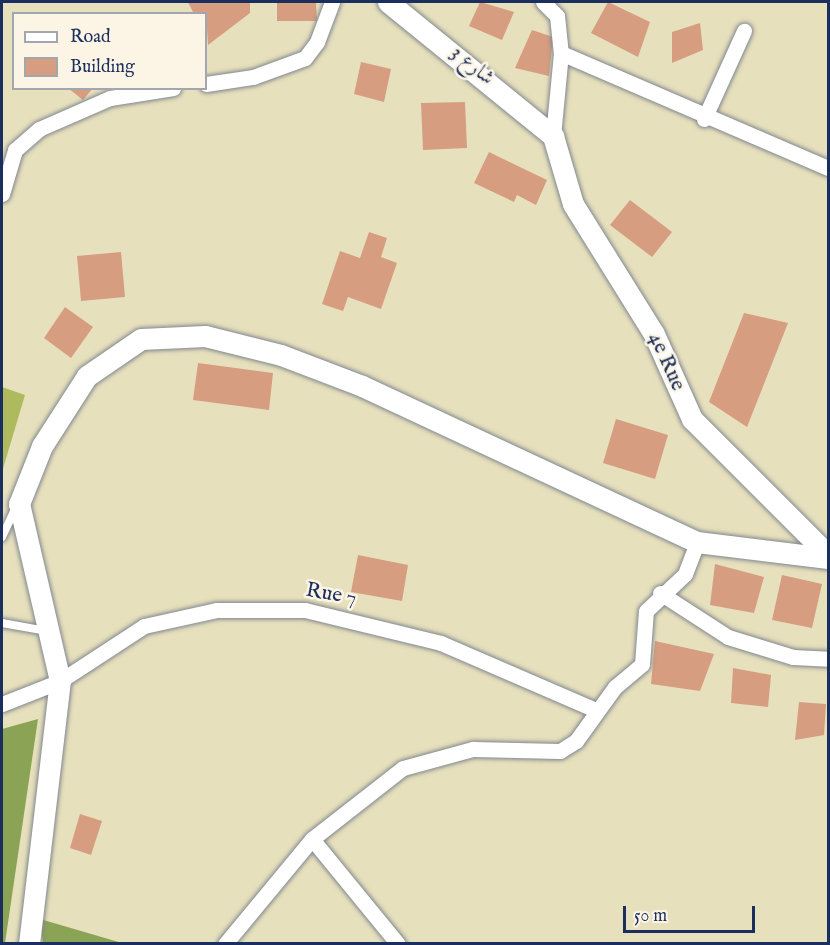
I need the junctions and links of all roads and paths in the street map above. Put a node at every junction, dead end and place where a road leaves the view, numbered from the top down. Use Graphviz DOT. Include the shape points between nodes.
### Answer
graph roads {
  1 [pos="332,2"];
  2 [pos="388,2"];
  3 [pos="543,2"];
  4 [pos="744,32"];
  5 [pos="561,53"];
  6 [pos="207,84"];
  7 [pos="160,90"];
  8 [pos="704,119"];
  9 [pos="553,136"];
  10 [pos="828,168"];
  11 [pos="2,194"];
  12 [pos="19,504"];
  13 [pos="2,537"];
  14 [pos="697,542"];
  15 [pos="828,557"];
  16 [pos="660,593"];
  17 [pos="2,623"];
  18 [pos="50,631"];
  19 [pos="828,659"];
  20 [pos="60,681"];
  21 [pos="2,704"];
  22 [pos="596,710"];
  23 [pos="312,839"];
  24 [pos="30,944"];
  25 [pos="225,944"];
  26 [pos="398,944"];
  1 -- 6 [label="street" via="317,42 305,58 254,77"];
  2 -- 9 [label="street, شارع 3"];
  3 -- 5 [label="street" via="557,16"];
  4 -- 8 [label="street"];
  5 -- 8 [label="street"];
  5 -- 9 [label="street"];
  7 -- 11 [label="street" via="110,98 39,129 15,150"];
  8 -- 10 [label="street"];
  9 -- 15 [label="street, 4e Rue" via="573,204 654,334 692,418"];
  12 -- 13 [label="lane"];
  12 -- 14 [label="street" via="42,446 87,376 141,339 205,336 281,355 362,386"];
  12 -- 18 [label="street"];
  14 -- 15 [label="street"];
  14 -- 16 [label="street" via="685,574"];
  16 -- 19 [label="street" via="728,637 793,657"];
  16 -- 22 [label="street" via="642,622 642,664"];
  17 -- 18 [label="lane"];
  18 -- 20 [label="street"];
  20 -- 21 [label="street, Rue 7"];
  20 -- 22 [label="street, Rue 7" via="144,626 188,613 305,610 441,643"];
  20 -- 24 [label="street"];
  22 -- 23 [label="street" via="576,741 560,751 473,748 403,768"];
  23 -- 25 [label="street"];
  23 -- 26 [label="street"];
}
